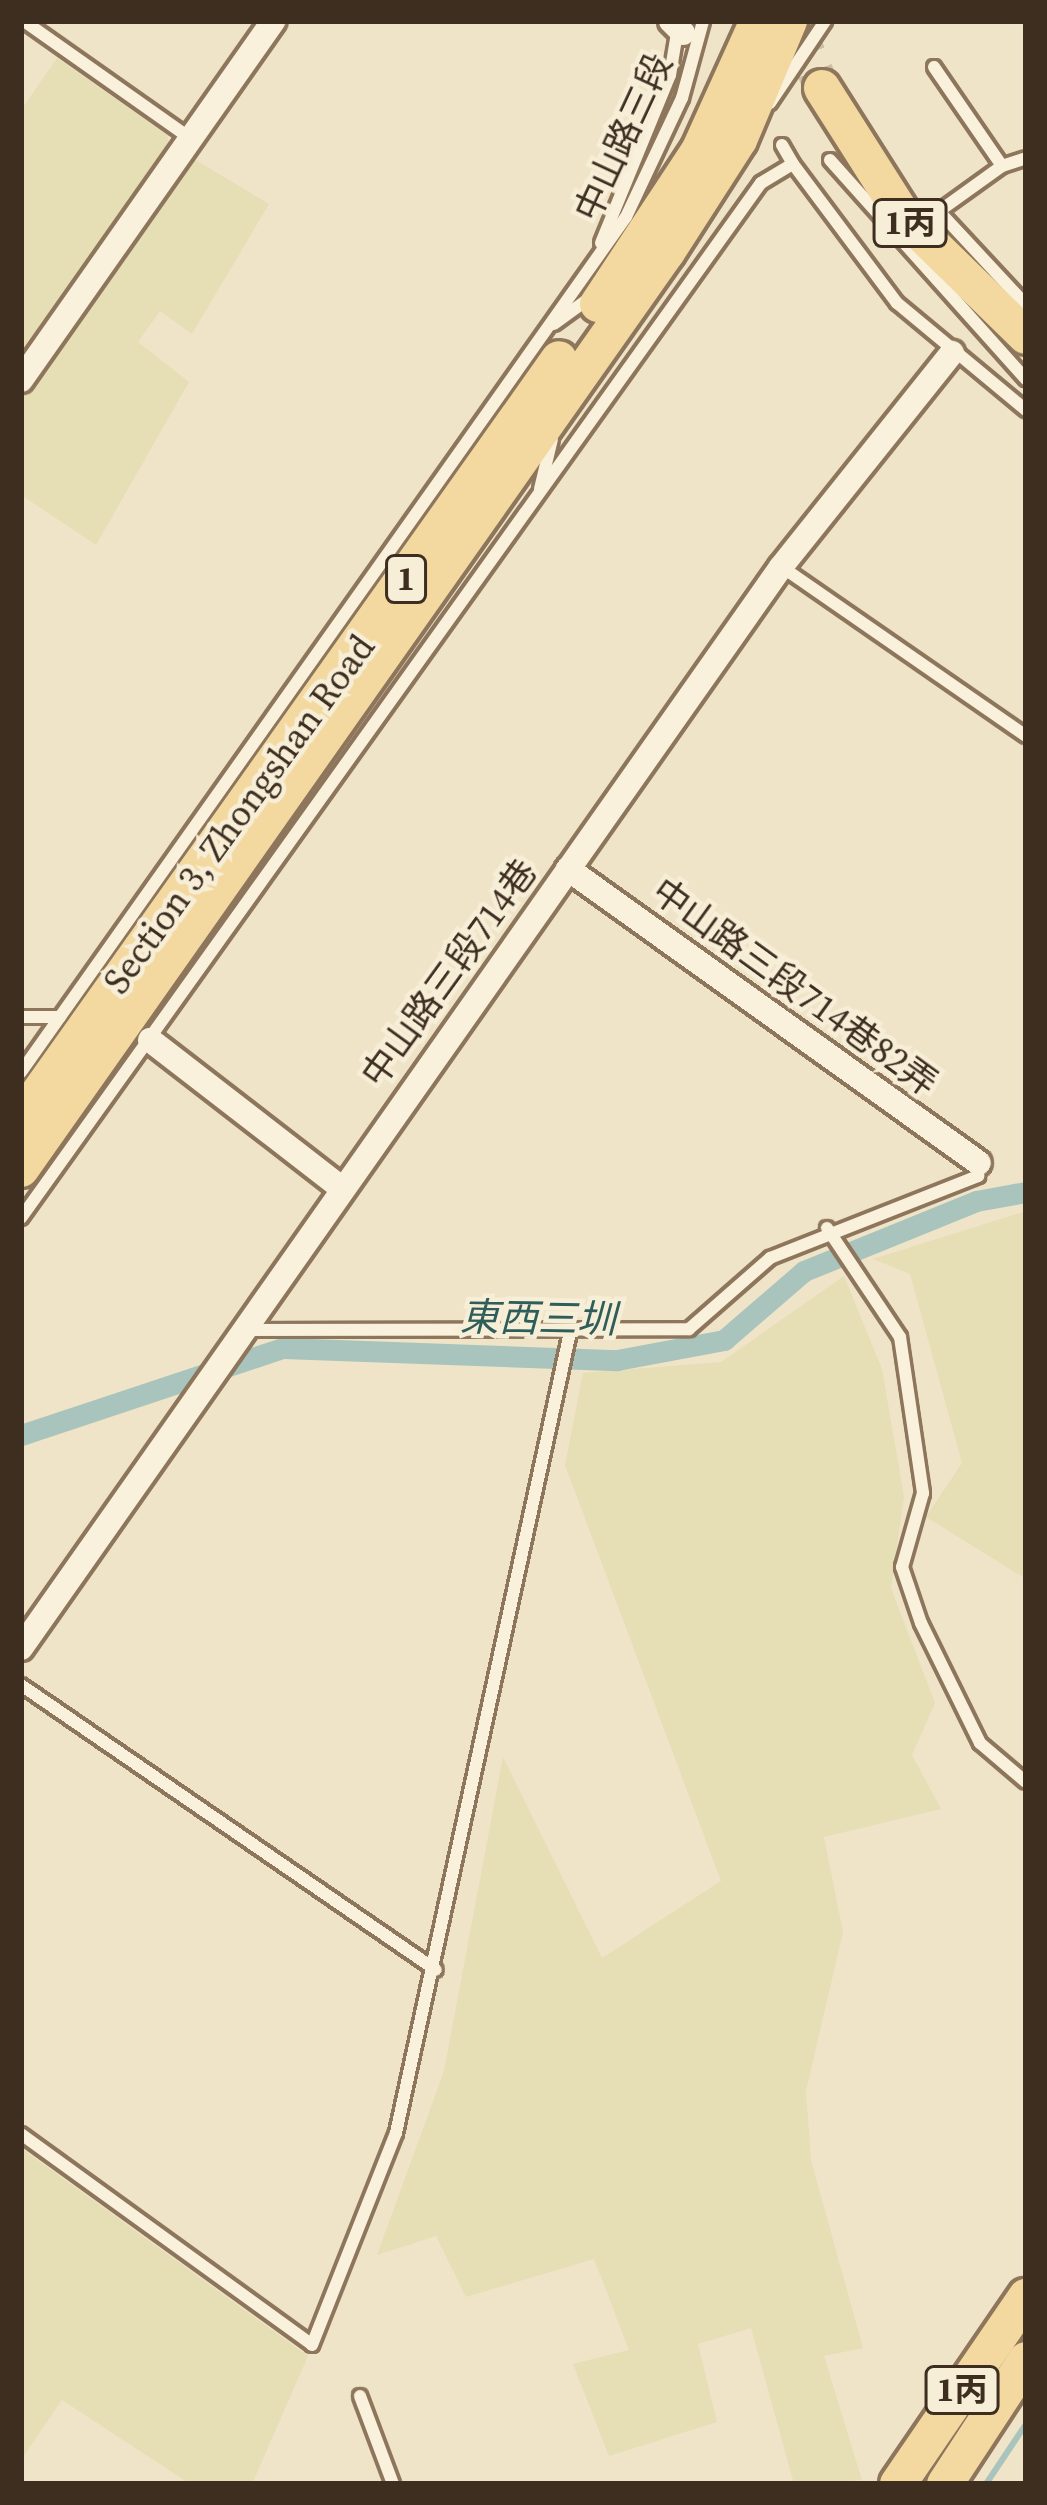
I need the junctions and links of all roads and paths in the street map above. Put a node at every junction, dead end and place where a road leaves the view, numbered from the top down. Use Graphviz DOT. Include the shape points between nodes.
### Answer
graph roads {
  1 [pos="24,21"];
  2 [pos="273,21"];
  3 [pos="758,21"];
  4 [pos="789,21"];
  5 [pos="825,21"];
  6 [pos="682,24"];
  7 [pos="934,67"];
  8 [pos="821,88"];
  9 [pos="190,138"];
  10 [pos="739,140"];
  11 [pos="782,145"];
  12 [pos="1026,158"];
  13 [pos="830,160"];
  14 [pos="793,164"];
  15 [pos="1002,166"];
  16 [pos="606,270"];
  17 [pos="1026,304"];
  18 [pos="543,332"];
  19 [pos="1026,336"];
  20 [pos="952,353"];
  21 [pos="21,380"];
  22 [pos="1026,380"];
  23 [pos="567,388"];
  24 [pos="1026,410"];
  25 [pos="584,430"];
  26 [pos="547,458"];
  27 [pos="525,486"];
  28 [pos="782,566"];
  29 [pos="351,633"];
  30 [pos="1026,736"];
  31 [pos="568,869"];
  32 [pos="21,1017"];
  33 [pos="60,1017"];
  34 [pos="150,1040"];
  35 [pos="21,1072"];
  36 [pos="21,1118"];
  37 [pos="979,1163"];
  38 [pos="21,1169"];
  39 [pos="339,1186"];
  40 [pos="21,1218"];
  41 [pos="827,1228"];
  42 [pos="244,1331"];
  43 [pos="569,1337"];
  44 [pos="21,1648"];
  45 [pos="21,1685"];
  46 [pos="1026,1782"];
  47 [pos="436,1970"];
  48 [pos="21,2134"];
  49 [pos="1026,2296"];
  50 [pos="1026,2360"];
  51 [pos="360,2396"];
  52 [pos="393,2484"];
  53 [pos="898,2484"];
  54 [pos="944,2484"];
  1 -- 9 [label="lane"];
  2 -- 9 [label="street"];
  3 -- 16 [label="main road, Section 3, Zhongshan Road / 1" via="699,151"];
  4 -- 10 [label="main road, 1"];
  5 -- 10 [label="lane"];
  6 -- 16 [label="lane"];
  6 -- 16 [label="lane, 中山路三段" via="682,98"];
  7 -- 15 [label="lane"];
  8 -- 19 [label="main road, 1丙" via="904,217"];
  9 -- 21 [label="street"];
  10 -- 23 [label="main road, 1"];
  11 -- 14 [label="lane"];
  12 -- 15 [label="lane"];
  13 -- 22 [label="lane, 1丙"];
  14 -- 20 [label="lane" via="897,303"];
  14 -- 25 [label="lane, 1" via="761,183"];
  15 -- 17 [label="lane" via="936,209"];
  16 -- 18 [label="lane"];
  16 -- 18 [label="lane, 中山路三段"];
  16 -- 29 [label="main road, Section 3, Zhongshan Road / 1"];
  18 -- 29 [label="lane, Section 3, Zhongshan Road / 1"];
  20 -- 24 [label="lane"];
  20 -- 28 [label="street, 中山路三段714巷"];
  23 -- 26 [label="lane"];
  23 -- 27 [label="main road, Section 3, Zhongshan Road / 1"];
  25 -- 26 [label="lane"];
  25 -- 27 [label="lane, 1"];
  26 -- 27 [label="lane"];
  26 -- 27 [label="lane"];
  27 -- 34 [label="lane, Section 3, Zhongshan Road / 1"];
  27 -- 38 [label="main road, Section 3, Zhongshan Road / 1"];
  28 -- 30 [label="lane"];
  28 -- 31 [label="street, 中山路三段714巷"];
  29 -- 33 [label="lane, Section 3, Zhongshan Road / 1"];
  29 -- 36 [label="main road, Section 3, Zhongshan Road / 1"];
  31 -- 37 [label="street, 中山路三段714巷82弄"];
  31 -- 39 [label="street, 中山路三段714巷"];
  32 -- 33 [label="lane"];
  33 -- 35 [label="lane, Section 3, Zhongshan Road / 1"];
  34 -- 39 [label="street"];
  34 -- 40 [label="lane, Section 3, Zhongshan Road / 1"];
  37 -- 41 [label="lane" via="978,1176"];
  39 -- 42 [label="street, 中山路三段714巷"];
  41 -- 43 [label="lane" via="770,1258 689,1329"];
  41 -- 46 [label="lane" via="900,1337 923,1492 902,1567 921,1623 980,1743"];
  42 -- 43 [label="lane"];
  42 -- 44 [label="street, 中山路三段714巷"];
  43 -- 47 [label="lane"];
  45 -- 47 [label="lane"];
  47 -- 48 [label="lane" via="396,2133 312,2345"];
  49 -- 53 [label="main road, 1丙"];
  50 -- 54 [label="main road, 1丙"];
  51 -- 52 [label="lane"];
}
